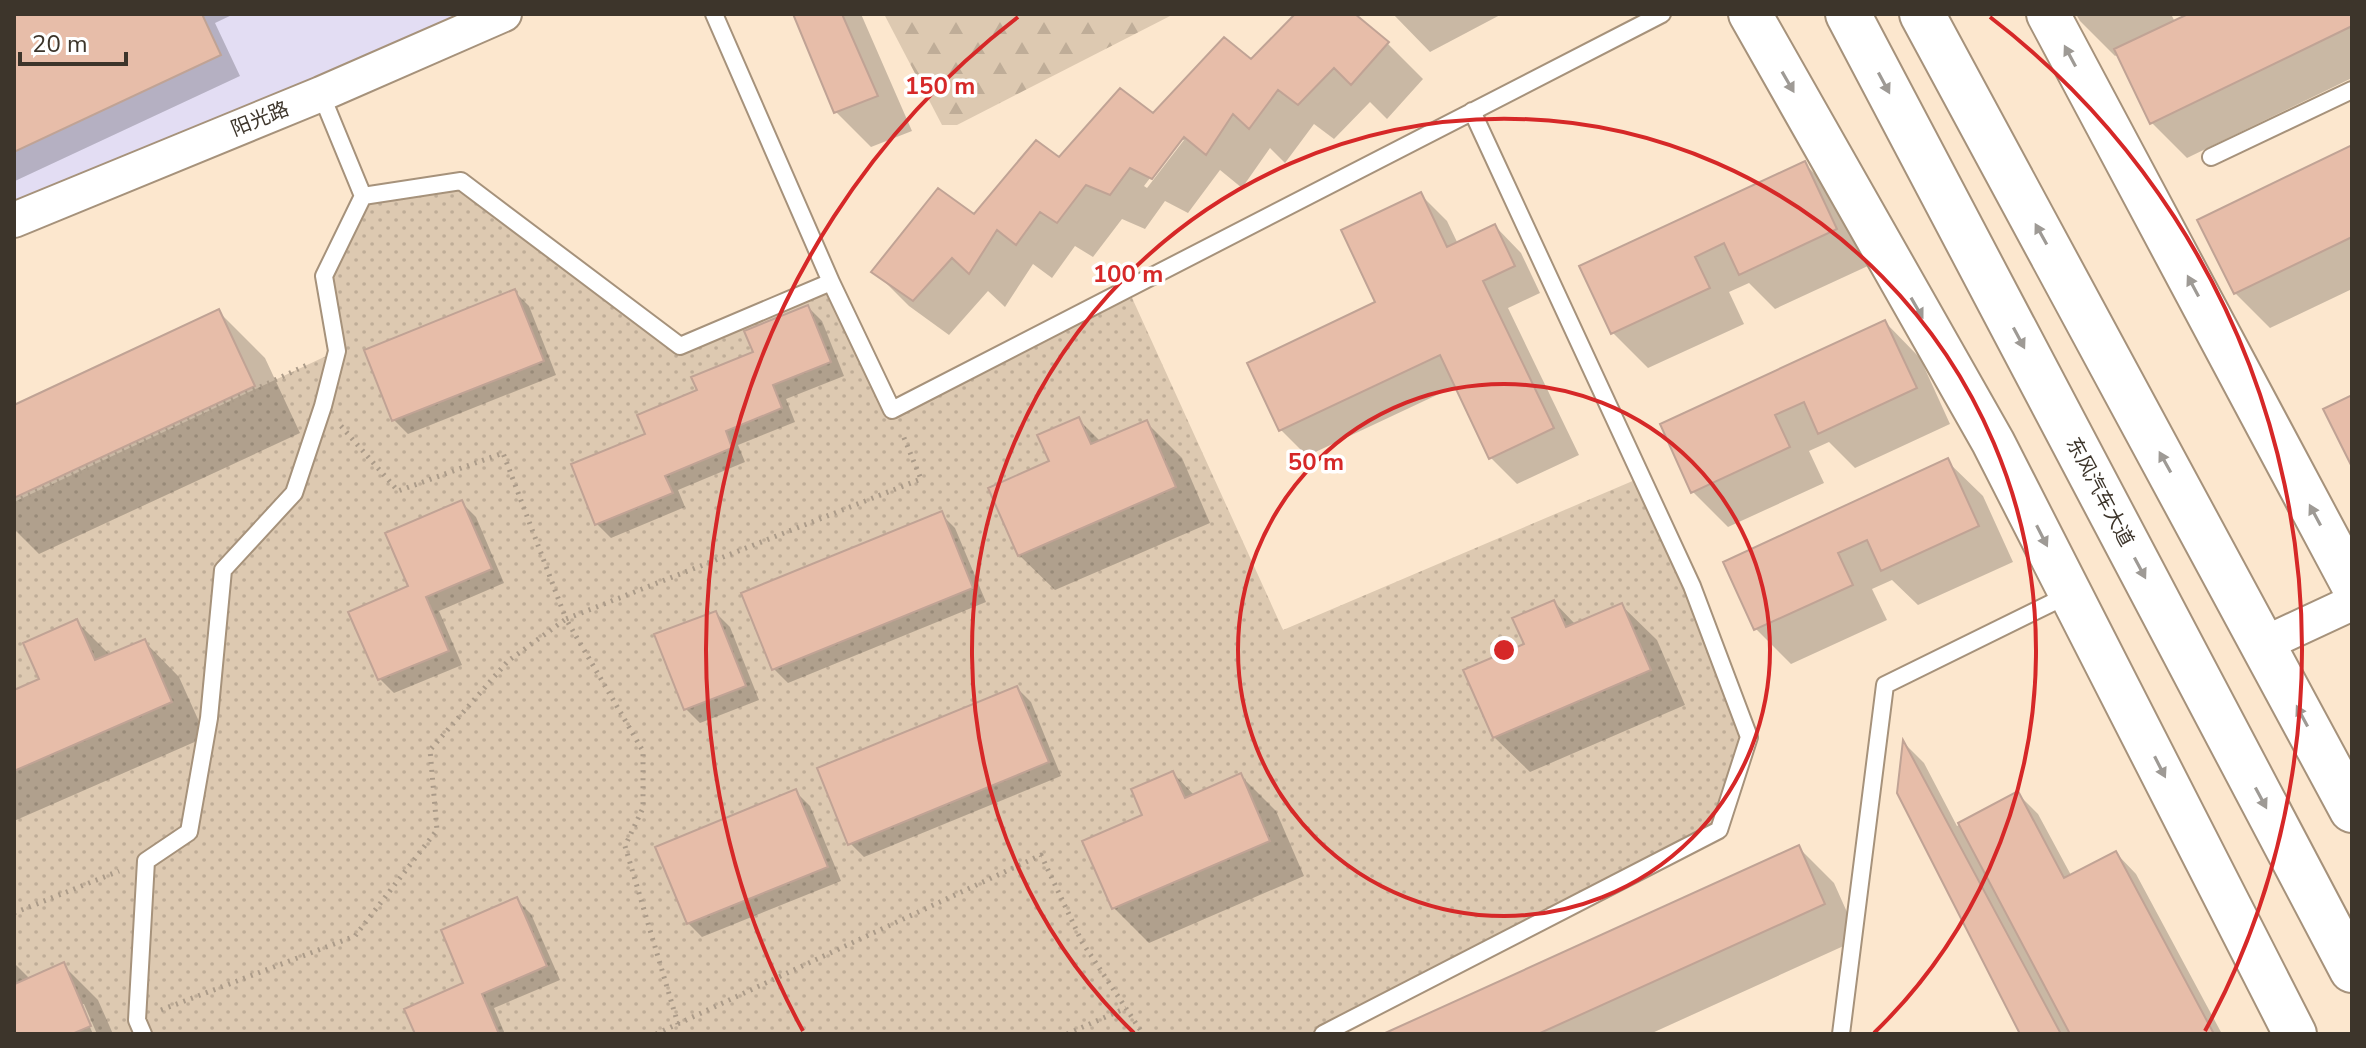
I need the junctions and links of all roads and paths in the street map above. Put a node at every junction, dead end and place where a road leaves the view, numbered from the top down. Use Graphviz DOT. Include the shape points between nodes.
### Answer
graph roads {
  1 [pos="504,14"];
  2 [pos="714,14"];
  3 [pos="1662,14"];
  4 [pos="1750,14"];
  5 [pos="1848,14"];
  6 [pos="1922,14"];
  7 [pos="2048,14"];
  8 [pos="2352,90"];
  9 [pos="321,94"];
  10 [pos="1472,111"];
  11 [pos="2211,157"];
  12 [pos="363,196"];
  13 [pos="14,220"];
  14 [pos="831,282"];
  15 [pos="337,351"];
  16 [pos="323,406"];
  17 [pos="892,410"];
  18 [pos="14,502"];
  19 [pos="2352,584"];
  20 [pos="2072,593"];
  21 [pos="2352,603"];
  22 [pos="566,619"];
  23 [pos="2264,644"];
  24 [pos="2352,810"];
  25 [pos="146,861"];
  26 [pos="14,913"];
  27 [pos="2352,970"];
  28 [pos="1126,1008"];
  29 [pos="678,1024"];
  30 [pos="140,1027"];
  31 [pos="656,1034"];
  32 [pos="1067,1034"];
  33 [pos="1143,1034"];
  34 [pos="1323,1034"];
  35 [pos="1841,1034"];
  36 [pos="2295,1034"];
  1 -- 9 [label="street, 阳光路"];
  2 -- 14 [label="lane"];
  3 -- 10 [label="lane"];
  4 -- 20 [label="street, one-way" via="1993,442"];
  5 -- 27 [label="main road, 东风汽车大道, one-way"];
  23 -- 6 [label="main road, one-way"];
  19 -- 7 [label="street, one-way"];
  8 -- 11 [label="lane"];
  9 -- 12 [label="lane"];
  9 -- 13 [label="street, 阳光路"];
  10 -- 17 [label="lane"];
  10 -- 34 [label="lane" via="1692,586 1749,737 1719,830"];
  12 -- 14 [label="lane" via="461,181 680,346"];
  12 -- 15 [label="lane" via="324,276"];
  14 -- 17 [label="lane"];
  15 -- 16 [label="lane"];
  15 -- 18 [label="path"];
  16 -- 22 [label="path" via="398,491 503,453"];
  16 -- 25 [label="lane" via="294,493 223,570 207,731 189,832"];
  17 -- 22 [label="path" via="921,479"];
  20 -- 35 [label="lane" via="1885,685"];
  20 -- 36 [label="street, one-way"];
  21 -- 23 [label="street"];
  22 -- 29 [label="path" via="643,751 643,808 625,846"];
  22 -- 30 [label="path" via="508,661 430,750 437,830 355,936"];
  24 -- 23 [label="main road, one-way"];
  25 -- 26 [label="path"];
  25 -- 30 [label="lane"];
  28 -- 29 [label="path" via="1082,942 1041,855"];
  28 -- 32 [label="path"];
  28 -- 33 [label="path"];
  29 -- 31 [label="path"];
}
